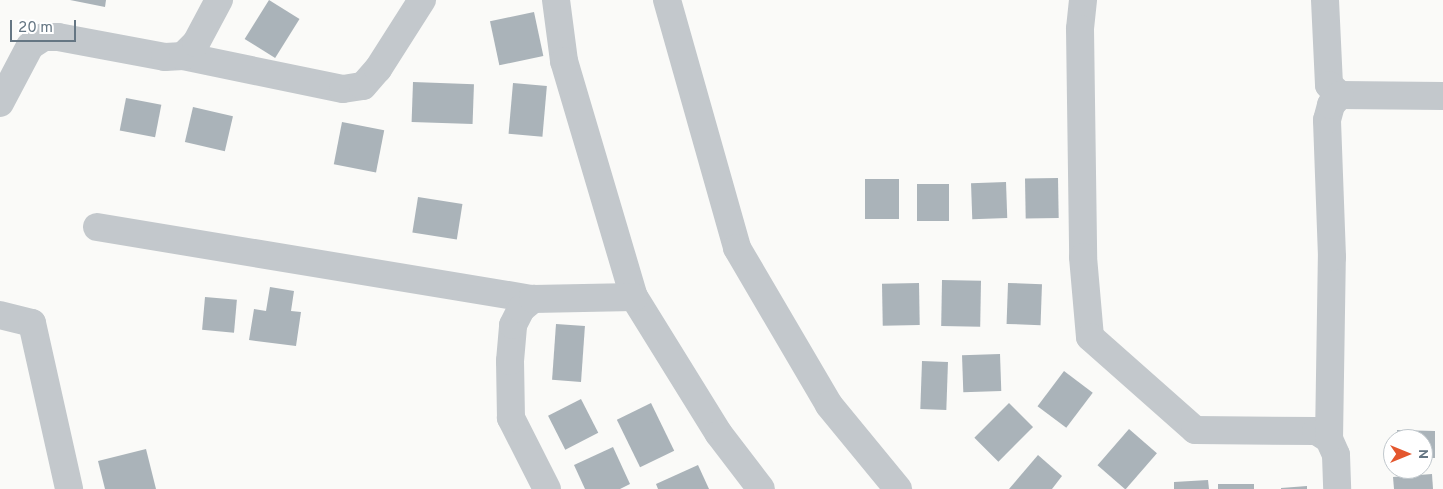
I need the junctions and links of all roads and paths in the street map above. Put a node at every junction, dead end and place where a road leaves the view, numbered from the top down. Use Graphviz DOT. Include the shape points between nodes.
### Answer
graph roads {
  1 [pos="219,0"];
  2 [pos="422,0"];
  3 [pos="556,0"];
  4 [pos="667,0"];
  5 [pos="1083,0"];
  6 [pos="1325,0"];
  7 [pos="183,56"];
  8 [pos="1340,95"];
  9 [pos="1443,96"];
  10 [pos="0,103"];
  11 [pos="97,227"];
  12 [pos="634,297"];
  13 [pos="533,299"];
  14 [pos="0,315"];
  15 [pos="1330,440"];
  16 [pos="69,489"];
  17 [pos="547,489"];
  18 [pos="761,489"];
  19 [pos="898,489"];
  20 [pos="1337,489"];
  1 -- 7 [label="street" via="196,43"];
  2 -- 7 [label="street" via="378,69 363,86 343,89"];
  3 -- 12 [label="street" via="564,61"];
  4 -- 19 [label="street" via="737,248 829,405"];
  5 -- 15 [label="street" via="1080,29 1082,257 1090,336 1195,430 1316,431"];
  6 -- 8 [label="street" via="1330,85"];
  7 -- 10 [label="street" via="165,57 44,37 30,46"];
  8 -- 9 [label="street"];
  8 -- 15 [label="street" via="1331,105 1327,120 1332,257"];
  11 -- 13 [label="street"];
  12 -- 13 [label="street"];
  12 -- 18 [label="street" via="719,434"];
  13 -- 17 [label="street" via="521,309 513,324 511,418"];
  14 -- 16 [label="street" via="32,323"];
  15 -- 20 [label="street" via="1336,455"];
}
